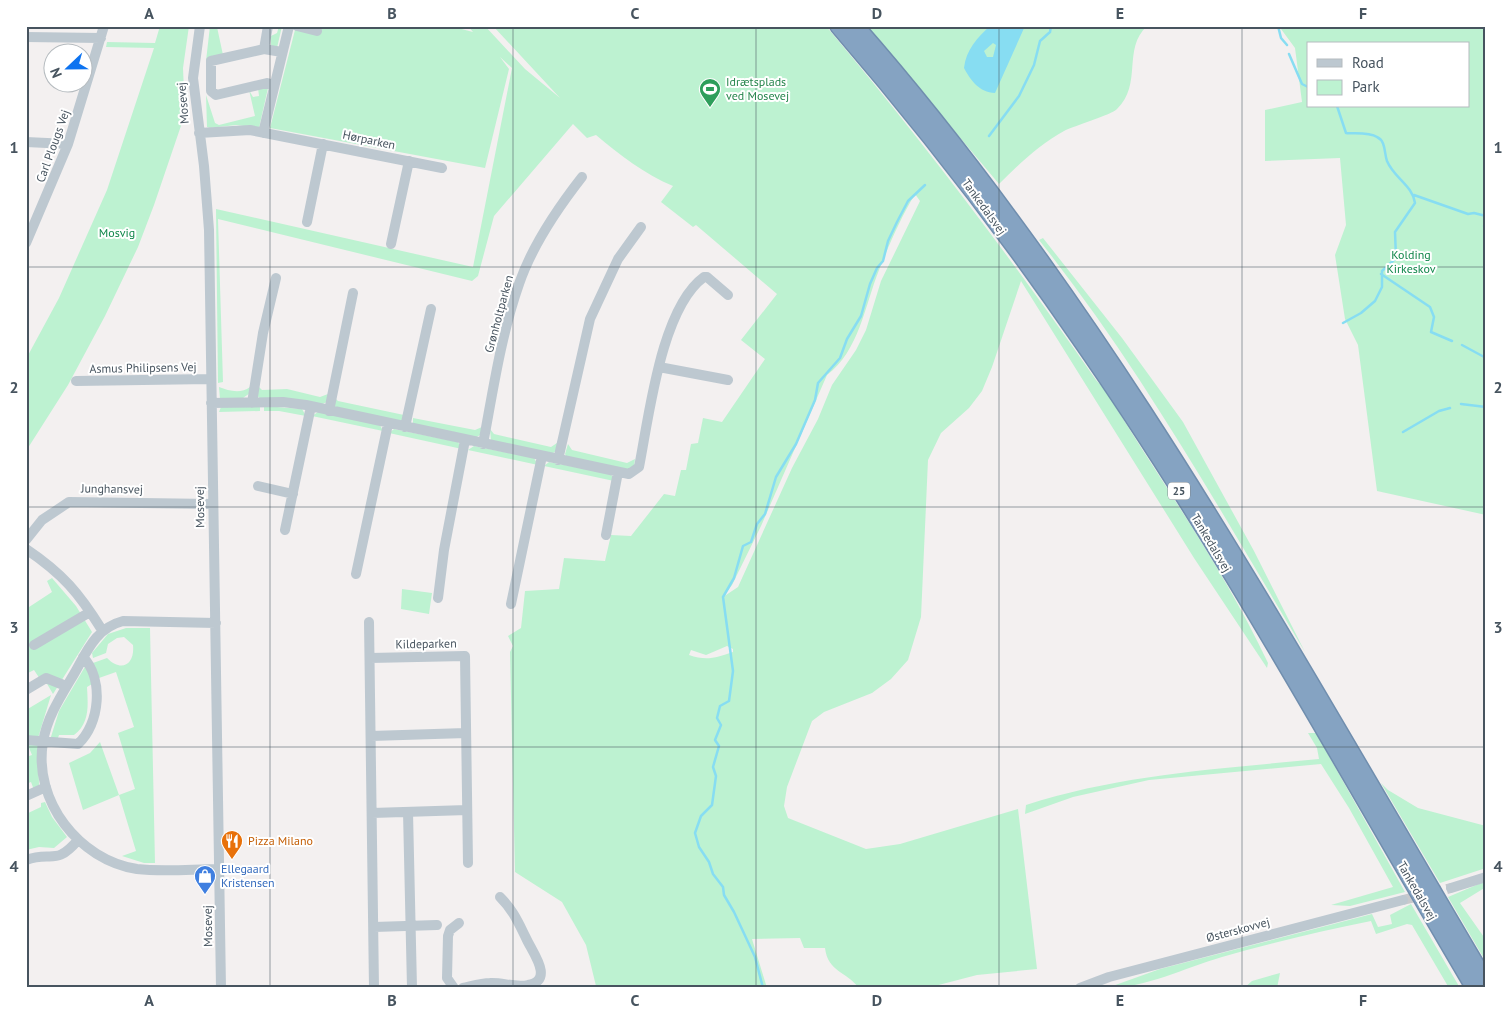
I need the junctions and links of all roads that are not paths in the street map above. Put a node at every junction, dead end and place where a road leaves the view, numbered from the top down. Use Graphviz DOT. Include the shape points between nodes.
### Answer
graph roads {
  1 [pos="104,26"];
  2 [pos="200,26"];
  3 [pos="268,26"];
  4 [pos="289,26"];
  5 [pos="297,26"];
  6 [pos="838,26"];
  7 [pos="856,26"];
  8 [pos="317,31"];
  9 [pos="26,37"];
  10 [pos="101,38"];
  11 [pos="264,48"];
  12 [pos="282,52"];
  13 [pos="274,85"];
  14 [pos="199,133"];
  15 [pos="263,133"];
  16 [pos="26,142"];
  17 [pos="68,144"];
  18 [pos="323,144"];
  19 [pos="409,161"];
  20 [pos="442,168"];
  21 [pos="582,177"];
  22 [pos="307,222"];
  23 [pos="641,227"];
  24 [pos="26,244"];
  25 [pos="391,244"];
  26 [pos="276,278"];
  27 [pos="354,293"];
  28 [pos="728,295"];
  29 [pos="431,309"];
  30 [pos="659,367"];
  31 [pos="210,379"];
  32 [pos="728,380"];
  33 [pos="76,381"];
  34 [pos="211,403"];
  35 [pos="252,403"];
  36 [pos="311,406"];
  37 [pos="328,411"];
  38 [pos="388,424"];
  39 [pos="405,427"];
  40 [pos="465,440"];
  41 [pos="483,444"];
  42 [pos="542,456"];
  43 [pos="558,460"];
  44 [pos="618,472"];
  45 [pos="258,486"];
  46 [pos="293,494"];
  47 [pos="212,504"];
  48 [pos="285,530"];
  49 [pos="606,535"];
  50 [pos="26,540"];
  51 [pos="26,549"];
  52 [pos="356,574"];
  53 [pos="441,593"];
  54 [pos="512,604"];
  55 [pos="90,612"];
  56 [pos="369,622"];
  57 [pos="216,623"];
  58 [pos="102,630"];
  59 [pos="34,645"];
  60 [pos="83,657"];
  61 [pos="370,658"];
  62 [pos="66,686"];
  63 [pos="26,690"];
  64 [pos="466,733"];
  65 [pos="371,736"];
  66 [pos="26,740"];
  67 [pos="43,742"];
  68 [pos="46,787"];
  69 [pos="26,796"];
  70 [pos="467,810"];
  71 [pos="408,812"];
  72 [pos="372,813"];
  73 [pos="78,840"];
  74 [pos="26,860"];
  75 [pos="468,863"];
  76 [pos="220,870"];
  77 [pos="1486,877"];
  78 [pos="1452,888"];
  79 [pos="500,897"];
  80 [pos="1403,900"];
  81 [pos="459,923"];
  82 [pos="437,925"];
  83 [pos="410,926"];
  84 [pos="374,927"];
  85 [pos="1486,981"];
  86 [pos="221,988"];
  87 [pos="374,988"];
  88 [pos="412,988"];
  89 [pos="454,988"];
  90 [pos="463,988"];
  91 [pos="1080,988"];
  92 [pos="1474,988"];
  1 -- 10 [label="street, Carl Plougs Vej"];
  2 -- 14 [label="street, Mosevej" via="193,78"];
  3 -- 11 [label="street"];
  4 -- 12 [label="street"];
  5 -- 8 [label="street"];
  6 -- 92 [label="highway, Tankedalsvej / 25" via="966,182 1090,354 1214,547"];
  7 -- 85 [label="highway, Tankedalsvej / 25" via="984,183 1128,385 1232,552"];
  9 -- 10 [label="street"];
  10 -- 17 [label="street, Carl Plougs Vej"];
  11 -- 12 [label="street"];
  11 -- 13 [label="street" via="211,61 211,91 216,95 267,83"];
  12 -- 13 [label="street"];
  13 -- 15 [label="street"];
  14 -- 15 [label="street, Hørparken" via="237,129"];
  14 -- 31 [label="street, Mosevej" via="209,230"];
  15 -- 18 [label="street, Hørparken"];
  16 -- 17 [label="street"];
  17 -- 24 [label="street, Carl Plougs Vej"];
  18 -- 19 [label="street, Hørparken"];
  18 -- 22 [label="street, Hørparken"];
  19 -- 20 [label="street, Hørparken"];
  19 -- 25 [label="street, Hørparken"];
  21 -- 41 [label="street, Grønholtparken" via="548,225 519,283"];
  23 -- 43 [label="street" via="618,259 590,319"];
  26 -- 35 [label="street"];
  27 -- 37 [label="street"];
  28 -- 30 [label="street" via="707,277 699,280 670,327"];
  29 -- 39 [label="street"];
  30 -- 32 [label="street"];
  30 -- 44 [label="street" via="639,467 629,474"];
  31 -- 33 [label="street, Asmus Philipsens Vej"];
  31 -- 34 [label="street, Mosevej"];
  34 -- 35 [label="street"];
  34 -- 47 [label="street, Mosevej"];
  35 -- 36 [label="street" via="283,402"];
  36 -- 37 [label="street"];
  36 -- 46 [label="street"];
  37 -- 38 [label="street"];
  38 -- 39 [label="street"];
  38 -- 52 [label="street"];
  39 -- 40 [label="street"];
  40 -- 41 [label="street"];
  40 -- 53 [label="street" via="444,550"];
  41 -- 42 [label="street"];
  42 -- 43 [label="street"];
  42 -- 54 [label="street"];
  43 -- 44 [label="street"];
  44 -- 49 [label="street"];
  45 -- 46 [label="street"];
  46 -- 48 [label="street"];
  47 -- 50 [label="street, Junghansvej" via="69,502 42,520"];
  47 -- 57 [label="street, Mosevej"];
  51 -- 55 [label="street" via="62,575"];
  55 -- 58 [label="street"];
  55 -- 59 [label="street"];
  56 -- 61 [label="street"];
  57 -- 58 [label="street" via="123,621"];
  57 -- 76 [label="street, Mosevej"];
  58 -- 60 [label="street"];
  60 -- 62 [label="street"];
  60 -- 67 [label="street" via="88,662 96,698 90,731 78,744"];
  61 -- 64 [label="street, Kildeparken" via="465,656"];
  61 -- 65 [label="street"];
  62 -- 63 [label="street" via="46,678"];
  62 -- 67 [label="street" via="48,721"];
  64 -- 65 [label="street"];
  64 -- 70 [label="street, Kildeparken"];
  65 -- 72 [label="street"];
  66 -- 67 [label="street"];
  67 -- 68 [label="street" via="42,771"];
  68 -- 69 [label="street"];
  68 -- 73 [label="street" via="57,814"];
  70 -- 71 [label="street"];
  70 -- 75 [label="street, Kildeparken"];
  71 -- 72 [label="street"];
  71 -- 83 [label="street"];
  72 -- 84 [label="street"];
  73 -- 74 [label="street" via="60,856"];
  73 -- 76 [label="street" via="96,854 136,869"];
  76 -- 86 [label="street, Mosevej"];
  77 -- 78 [label="street"];
  79 -- 90 [label="street" via="538,958 541,968 538,980 528,986 490,982"];
  80 -- 91 [label="street, Østerskovvej" via="1109,977"];
  81 -- 89 [label="street" via="448,936 447,978"];
  82 -- 83 [label="street"];
  83 -- 84 [label="street"];
  83 -- 88 [label="street"];
  84 -- 87 [label="street"];
}
